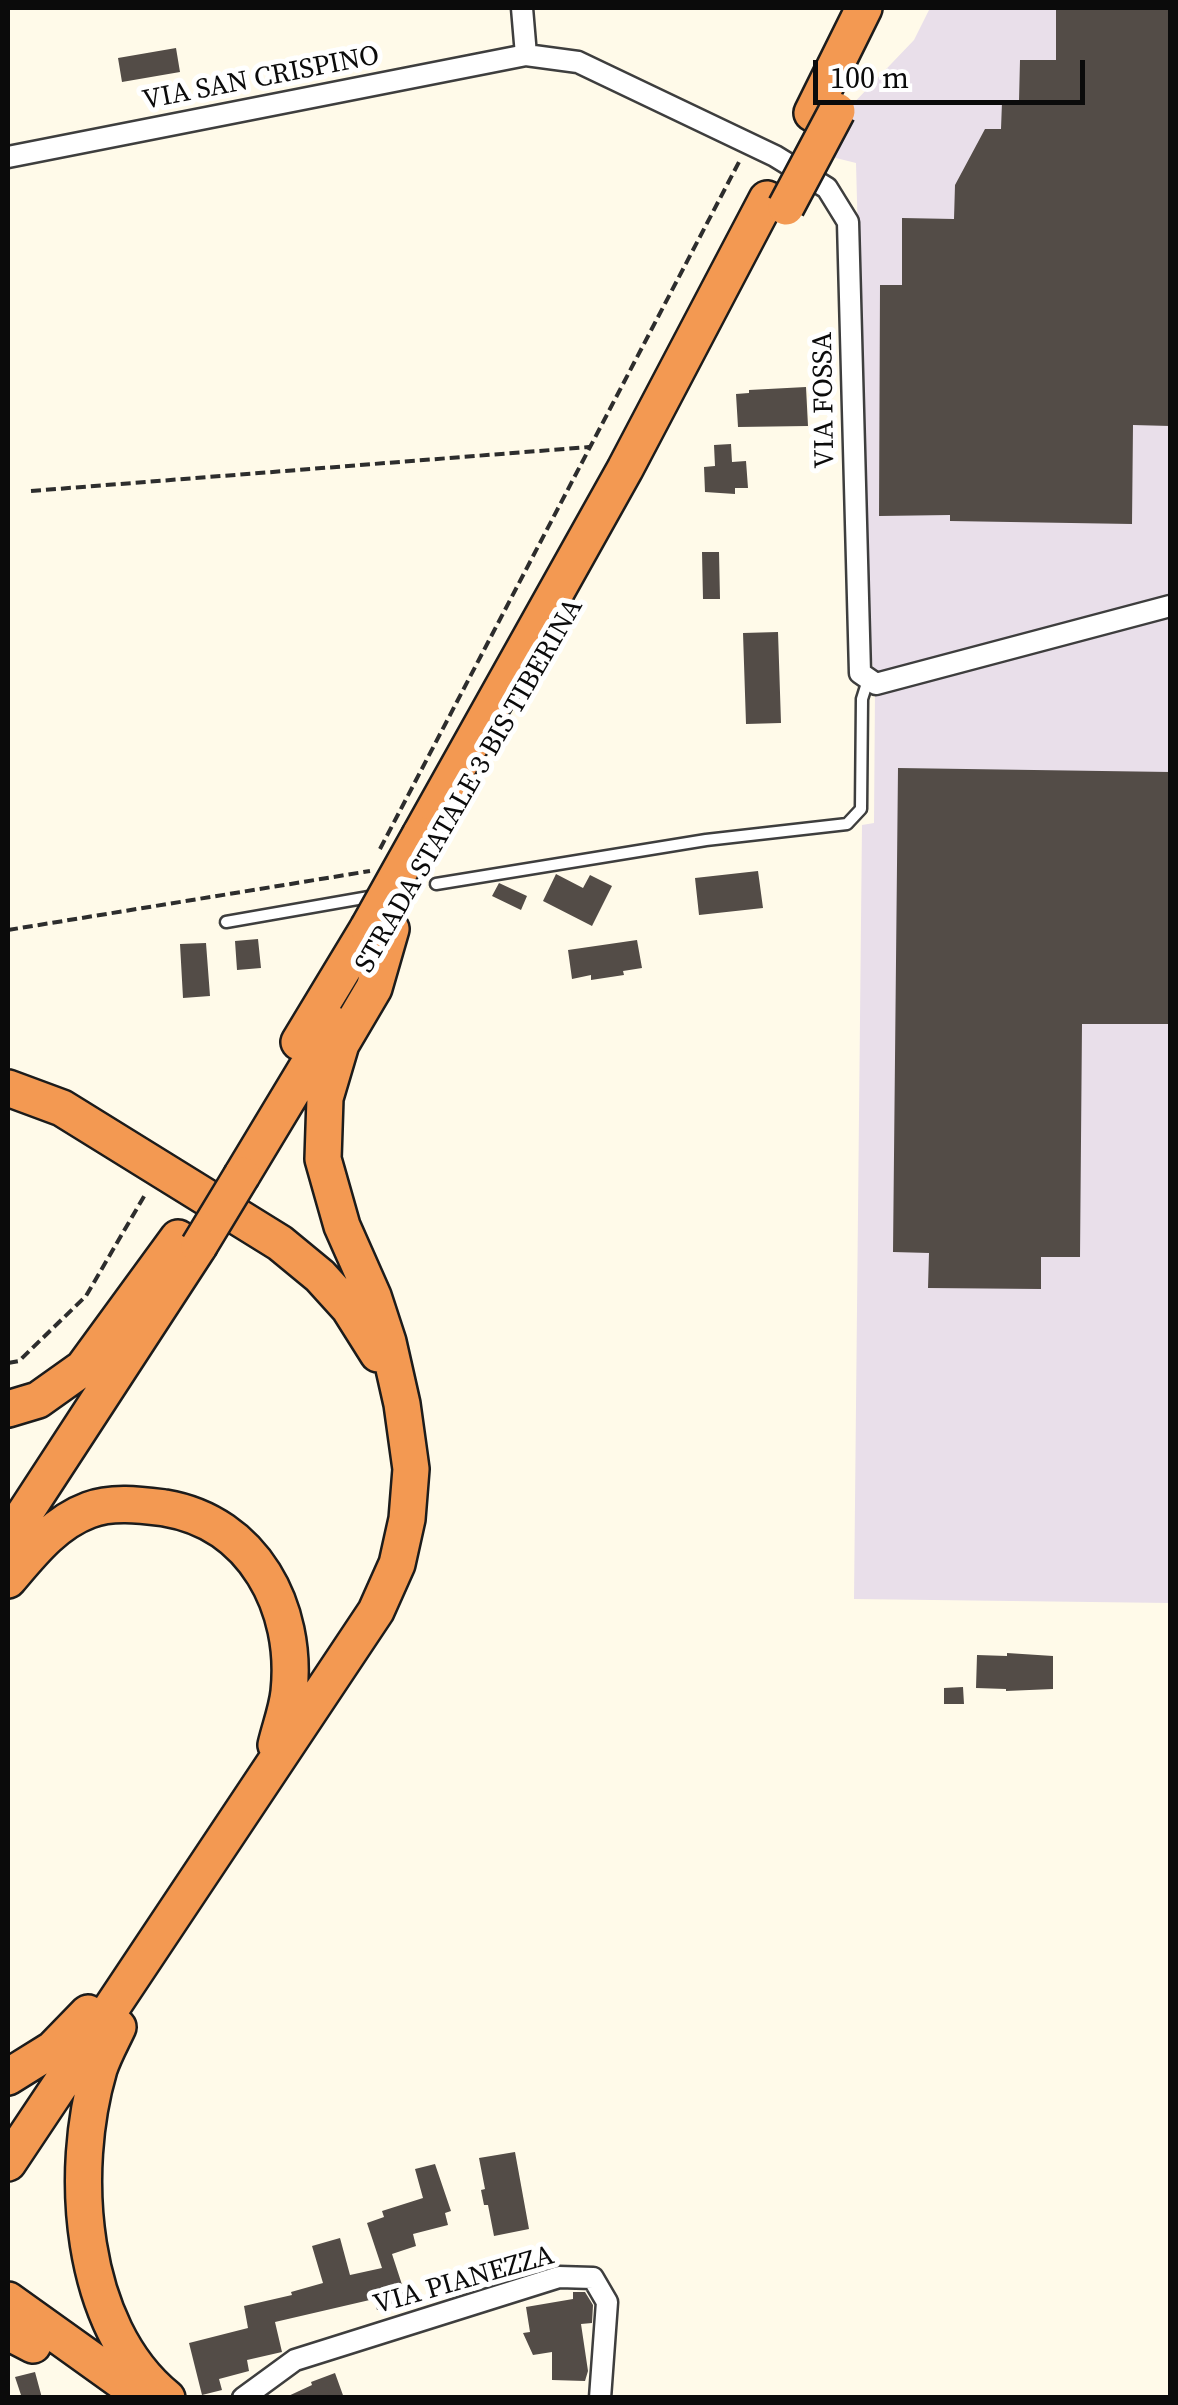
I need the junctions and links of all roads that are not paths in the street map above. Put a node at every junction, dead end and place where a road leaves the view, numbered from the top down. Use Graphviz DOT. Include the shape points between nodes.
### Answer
graph roads {
  1 [pos="522,8"];
  2 [pos="864,8"];
  3 [pos="887,8"];
  4 [pos="526,56"];
  5 [pos="824,112"];
  6 [pos="8,157"];
  7 [pos="1170,606"];
  8 [pos="868,679"];
  9 [pos="436,884"];
  10 [pos="376,918"];
  11 [pos="226,922"];
  12 [pos="8,1088"];
  13 [pos="190,1239"];
  14 [pos="402,1404"];
  15 [pos="8,1409"];
  16 [pos="8,1507"];
  17 [pos="8,1539"];
  18 [pos="8,1580"];
  19 [pos="268,1775"];
  20 [pos="155,1944"];
  21 [pos="8,2077"];
  22 [pos="8,2163"];
  23 [pos="8,2300"];
  24 [pos="16,2335"];
  25 [pos="107,2398"];
  26 [pos="145,2398"];
  27 [pos="166,2398"];
  28 [pos="243,2398"];
  29 [pos="600,2398"];
  1 -- 4 [label="street"];
  2 -- 5 [label="highway, STRADA STATALE 3 BIS TIBERINA"];
  3 -- 5 [label="highway, STRADA STATALE 3 BIS TIBERINA"];
  4 -- 6 [label="street, VIA SAN CRISPINO"];
  4 -- 8 [label="street, VIA FOSSA" via="578,62 756,147 827,188 848,222 860,673"];
  5 -- 10 [label="highway, STRADA STATALE 3 BIS TIBERINA, bridge" via="624,469 432,836"];
  7 -- 8 [label="street" via="876,684"];
  8 -- 9 [label="lane" via="862,700 862,808 847,824"];
  10 -- 11 [label="lane"];
  10 -- 13 [label="highway, STRADA STATALE 3 BIS TIBERINA, bridge"];
  10 -- 14 [label="highway" via="374,988 342,1044 325,1098 323,1159 378,1311"];
  12 -- 14 [label="highway" via="62,1108 280,1243 348,1308"];
  13 -- 15 [label="highway" via="83,1368 38,1400"];
  13 -- 16 [label="highway, STRADA STATALE 3 BIS TIBERINA"];
  13 -- 17 [label="highway, STRADA STATALE 3 BIS TIBERINA"];
  14 -- 19 [label="highway" via="411,1469 396,1564 376,1611"];
  18 -- 19 [label="highway" via="48,1534 90,1510 137,1504 184,1512 228,1534 257,1561 290,1641 289,1694"];
  19 -- 20 [label="highway"];
  20 -- 21 [label="highway" via="53,2049"];
  20 -- 22 [label="highway"];
  20 -- 27 [label="highway" via="100,2067 83,2191 103,2305 129,2354"];
  23 -- 26 [label="highway"];
  24 -- 25 [label="highway"];
  28 -- 29 [label="street, VIA PIANEZZA" via="295,2360 558,2277 593,2278 606,2302"];
}
